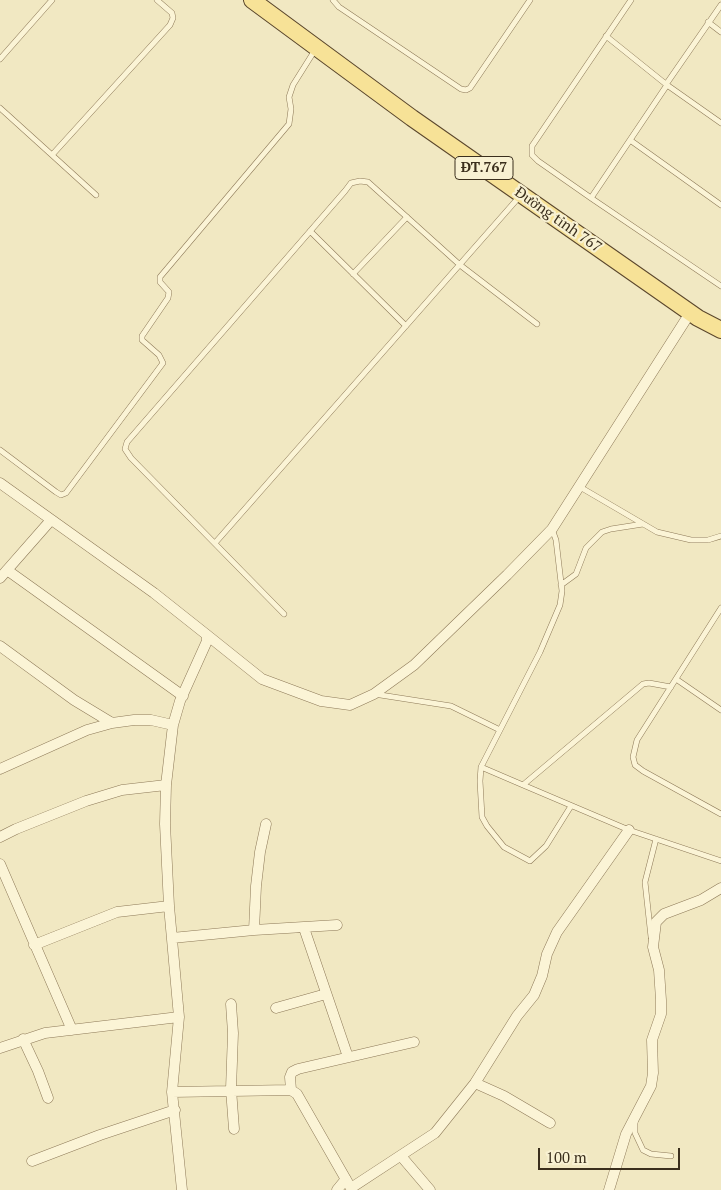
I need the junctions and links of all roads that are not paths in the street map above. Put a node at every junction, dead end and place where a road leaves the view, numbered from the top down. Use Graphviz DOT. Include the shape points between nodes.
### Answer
graph roads {
  1 [pos="52,0"];
  2 [pos="157,0"];
  3 [pos="252,0"];
  4 [pos="333,0"];
  5 [pos="530,0"];
  6 [pos="631,0"];
  7 [pos="721,5"];
  8 [pos="708,22"];
  9 [pos="721,32"];
  10 [pos="606,36"];
  11 [pos="316,48"];
  12 [pos="0,59"];
  13 [pos="667,84"];
  14 [pos="0,108"];
  15 [pos="721,123"];
  16 [pos="630,140"];
  17 [pos="52,155"];
  18 [pos="521,194"];
  19 [pos="96,195"];
  20 [pos="591,198"];
  21 [pos="721,205"];
  22 [pos="407,217"];
  23 [pos="310,231"];
  24 [pos="460,265"];
  25 [pos="353,274"];
  26 [pos="721,286"];
  27 [pos="690,312"];
  28 [pos="537,324"];
  29 [pos="406,326"];
  30 [pos="721,330"];
  31 [pos="0,450"];
  32 [pos="0,483"];
  33 [pos="580,487"];
  34 [pos="51,520"];
  35 [pos="643,524"];
  36 [pos="552,529"];
  37 [pos="721,536"];
  38 [pos="215,543"];
  39 [pos="4,574"];
  40 [pos="561,584"];
  41 [pos="721,608"];
  42 [pos="284,614"];
  43 [pos="207,635"];
  44 [pos="0,646"];
  45 [pos="676,680"];
  46 [pos="671,687"];
  47 [pos="374,694"];
  48 [pos="183,696"];
  49 [pos="721,710"];
  50 [pos="112,723"];
  51 [pos="173,725"];
  52 [pos="500,730"];
  53 [pos="481,767"];
  54 [pos="0,769"];
  55 [pos="166,785"];
  56 [pos="524,785"];
  57 [pos="571,806"];
  58 [pos="721,814"];
  59 [pos="266,824"];
  60 [pos="629,830"];
  61 [pos="0,838"];
  62 [pos="656,839"];
  63 [pos="721,861"];
  64 [pos="0,864"];
  65 [pos="721,888"];
  66 [pos="169,906"];
  67 [pos="337,925"];
  68 [pos="304,928"];
  69 [pos="254,930"];
  70 [pos="172,938"];
  71 [pos="34,945"];
  72 [pos="653,947"];
  73 [pos="326,994"];
  74 [pos="232,1004"];
  75 [pos="276,1008"];
  76 [pos="179,1017"];
  77 [pos="72,1030"];
  78 [pos="23,1040"];
  79 [pos="414,1042"];
  80 [pos="0,1048"];
  81 [pos="348,1057"];
  82 [pos="475,1082"];
  83 [pos="231,1089"];
  84 [pos="291,1090"];
  85 [pos="172,1092"];
  86 [pos="48,1098"];
  87 [pos="174,1110"];
  88 [pos="634,1118"];
  89 [pos="550,1123"];
  90 [pos="234,1130"];
  91 [pos="401,1156"];
  92 [pos="671,1156"];
  93 [pos="32,1161"];
  94 [pos="349,1186"];
  95 [pos="182,1190"];
  96 [pos="337,1190"];
  97 [pos="430,1190"];
  98 [pos="609,1190"];
  1 -- 12 [label="lane"];
  2 -- 17 [label="lane" via="172,13 174,18 170,25"];
  3 -- 11 [label="main road, Đường tỉnh 767 / ĐT.767"];
  4 -- 5 [label="lane" via="461,90 470,88"];
  6 -- 10 [label="lane"];
  7 -- 8 [label="lane"];
  8 -- 9 [label="lane"];
  8 -- 13 [label="lane"];
  10 -- 13 [label="lane"];
  10 -- 20 [label="lane" via="532,146 532,155 538,162"];
  11 -- 18 [label="main road, Đường tỉnh 767 / ĐT.767"];
  11 -- 31 [label="lane" via="293,85 289,97 289,124 160,277 160,282 169,292 168,298 142,333 142,340 160,355 163,363 66,493 56,492"];
  13 -- 15 [label="lane"];
  13 -- 16 [label="lane"];
  14 -- 17 [label="lane"];
  16 -- 20 [label="lane"];
  16 -- 21 [label="lane"];
  17 -- 19 [label="lane"];
  18 -- 24 [label="lane"];
  18 -- 27 [label="main road, Đường tỉnh 767 / ĐT.767"];
  20 -- 26 [label="lane"];
  22 -- 23 [label="lane" via="368,182 360,180 352,183"];
  22 -- 24 [label="lane"];
  22 -- 25 [label="lane"];
  23 -- 25 [label="lane"];
  23 -- 38 [label="lane" via="127,442 125,450 130,458"];
  24 -- 28 [label="lane"];
  24 -- 29 [label="lane"];
  25 -- 29 [label="lane"];
  27 -- 30 [label="main road, Đường tỉnh 767 / ĐT.767"];
  27 -- 33 [label="street"];
  29 -- 38 [label="lane"];
  32 -- 34 [label="street"];
  33 -- 35 [label="lane"];
  33 -- 36 [label="street"];
  34 -- 39 [label="street"];
  34 -- 43 [label="street"];
  35 -- 37 [label="lane" via="657,532 691,540"];
  35 -- 40 [label="lane" via="602,532 586,548 576,574"];
  36 -- 40 [label="lane"];
  36 -- 47 [label="street" via="414,665"];
  38 -- 42 [label="lane"];
  39 -- 48 [label="street"];
  40 -- 52 [label="lane" via="558,612"];
  41 -- 45 [label="lane"];
  43 -- 47 [label="street" via="262,679 321,701 350,705"];
  43 -- 48 [label="street"];
  44 -- 50 [label="street" via="74,700"];
  45 -- 46 [label="lane"];
  45 -- 49 [label="lane"];
  46 -- 56 [label="lane" via="649,682 643,684"];
  46 -- 58 [label="lane" via="637,740 633,756 635,765"];
  47 -- 52 [label="lane" via="452,706"];
  48 -- 51 [label="street"];
  50 -- 51 [label="street" via="142,720"];
  50 -- 54 [label="street" via="87,730"];
  51 -- 55 [label="street"];
  52 -- 53 [label="lane"];
  53 -- 56 [label="lane"];
  53 -- 57 [label="lane" via="484,822 504,847 530,861 546,846"];
  55 -- 61 [label="street" via="122,790 86,801"];
  55 -- 66 [label="street"];
  56 -- 57 [label="lane"];
  57 -- 60 [label="lane"];
  59 -- 69 [label="street" via="256,886"];
  60 -- 62 [label="lane"];
  60 -- 82 [label="street" via="557,932 546,954 534,995"];
  62 -- 63 [label="lane"];
  62 -- 72 [label="lane" via="645,882"];
  64 -- 71 [label="street"];
  65 -- 72 [label="street" via="701,900 664,914 656,922"];
  66 -- 70 [label="street"];
  66 -- 71 [label="street" via="118,912"];
  67 -- 68 [label="street"];
  68 -- 69 [label="street"];
  68 -- 73 [label="street"];
  69 -- 70 [label="street"];
  70 -- 76 [label="street"];
  71 -- 77 [label="street"];
  72 -- 88 [label="street" via="659,970 660,1014 652,1040 651,1086"];
  73 -- 75 [label="street"];
  73 -- 81 [label="street"];
  74 -- 83 [label="street"];
  76 -- 77 [label="street"];
  76 -- 85 [label="street"];
  77 -- 78 [label="street"];
  78 -- 80 [label="street"];
  78 -- 86 [label="street"];
  79 -- 81 [label="street"];
  81 -- 84 [label="street" via="292,1072"];
  82 -- 89 [label="street"];
  82 -- 91 [label="street" via="435,1133"];
  83 -- 84 [label="street"];
  83 -- 85 [label="street"];
  83 -- 90 [label="street"];
  84 -- 94 [label="street" via="297,1094"];
  85 -- 87 [label="street"];
  87 -- 93 [label="street"];
  87 -- 95 [label="street"];
  88 -- 92 [label="lane" via="635,1132 643,1150"];
  88 -- 98 [label="street"];
  91 -- 94 [label="street"];
  91 -- 97 [label="street"];
  94 -- 96 [label="street"];
}
